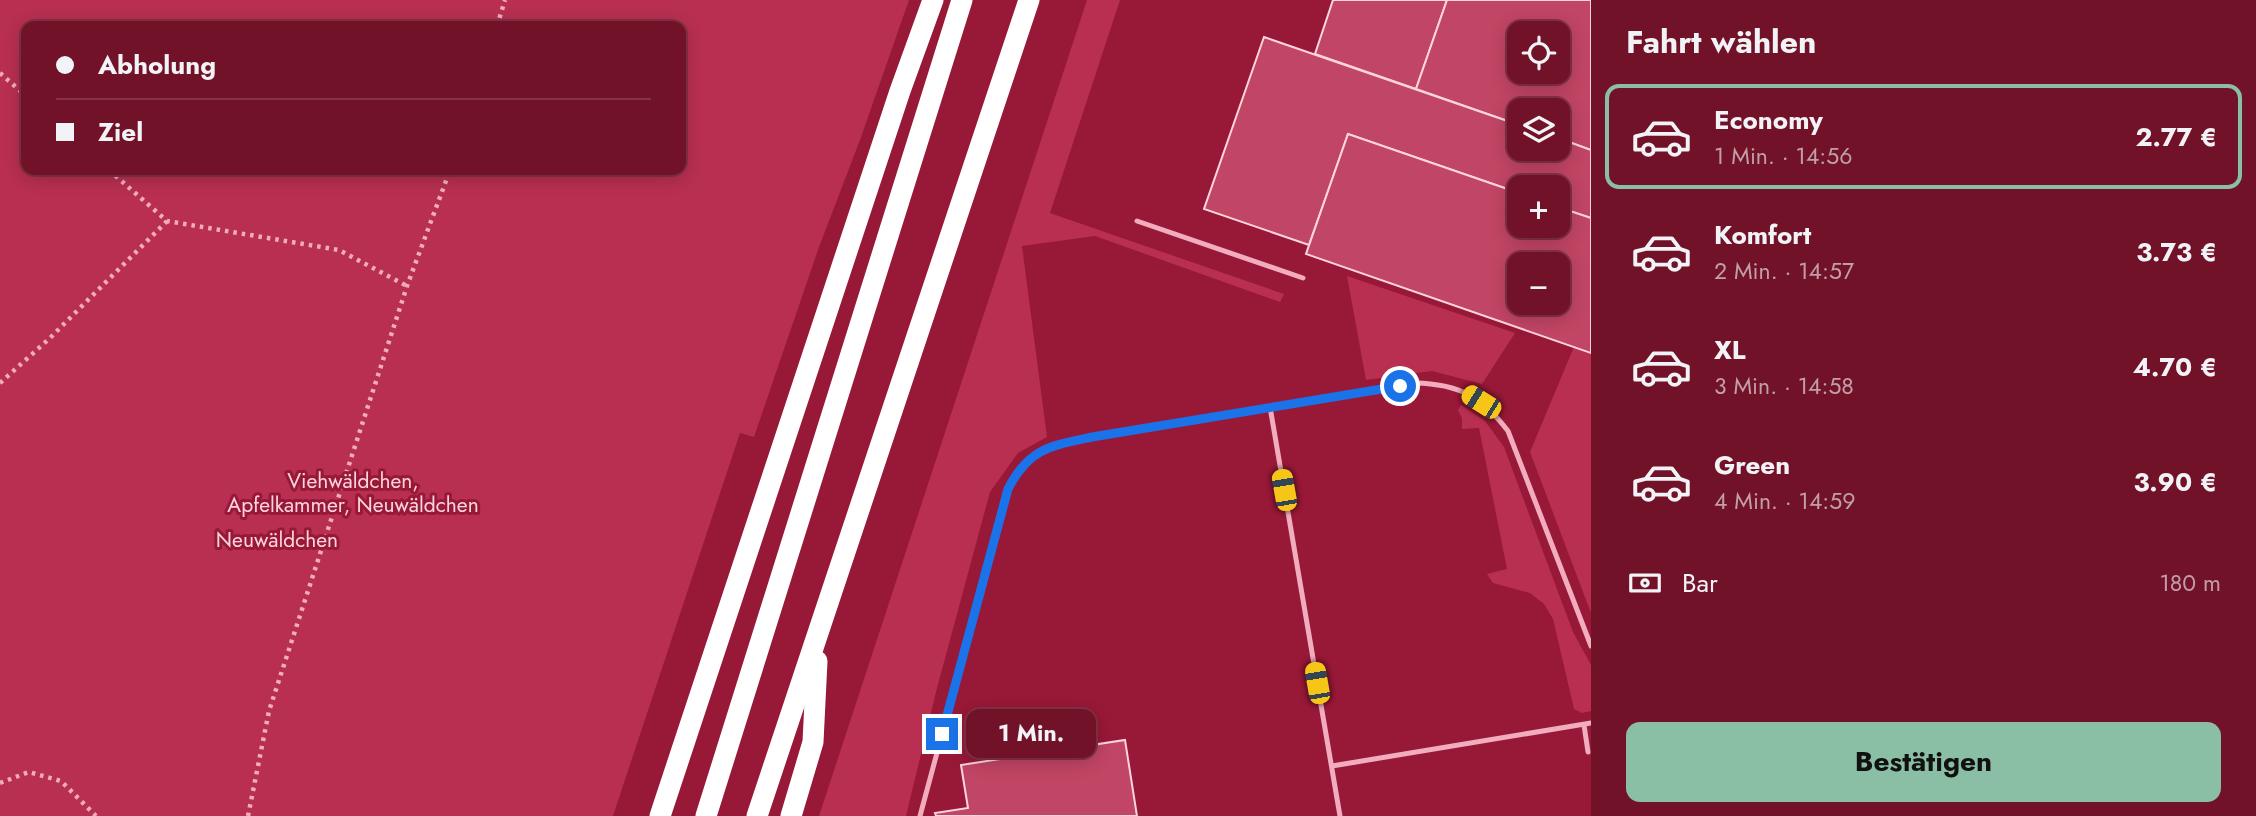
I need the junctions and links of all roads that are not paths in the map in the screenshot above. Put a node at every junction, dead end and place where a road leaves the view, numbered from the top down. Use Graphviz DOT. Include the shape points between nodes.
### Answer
graph roads {
  1 [pos="933,0"];
  2 [pos="961,0"];
  3 [pos="1028,0"];
  4 [pos="1138,221"];
  5 [pos="1303,278"];
  6 [pos="1270,407"];
  7 [pos="817,637"];
  8 [pos="1591,646"];
  9 [pos="1588,724"];
  10 [pos="1588,752"];
  11 [pos="1332,766"];
  12 [pos="660,816"];
  13 [pos="706,816"];
  14 [pos="757,816"];
  15 [pos="791,816"];
  16 [pos="920,816"];
  17 [pos="1340,816"];
  1 -- 12 [label="highway"];
  2 -- 13 [label="highway"];
  3 -- 7 [label="highway"];
  4 -- 5 [label="lane"];
  6 -- 8 [label="lane" via="1415,383 1441,384 1481,402 1508,431"];
  6 -- 11 [label="lane"];
  6 -- 16 [label="lane" via="1054,445 1031,457 1017,472 1008,489"];
  7 -- 14 [label="highway"];
  7 -- 15 [label="highway" via="813,742"];
  9 -- 10 [label="lane"];
  9 -- 11 [label="lane"];
  11 -- 17 [label="lane"];
}
